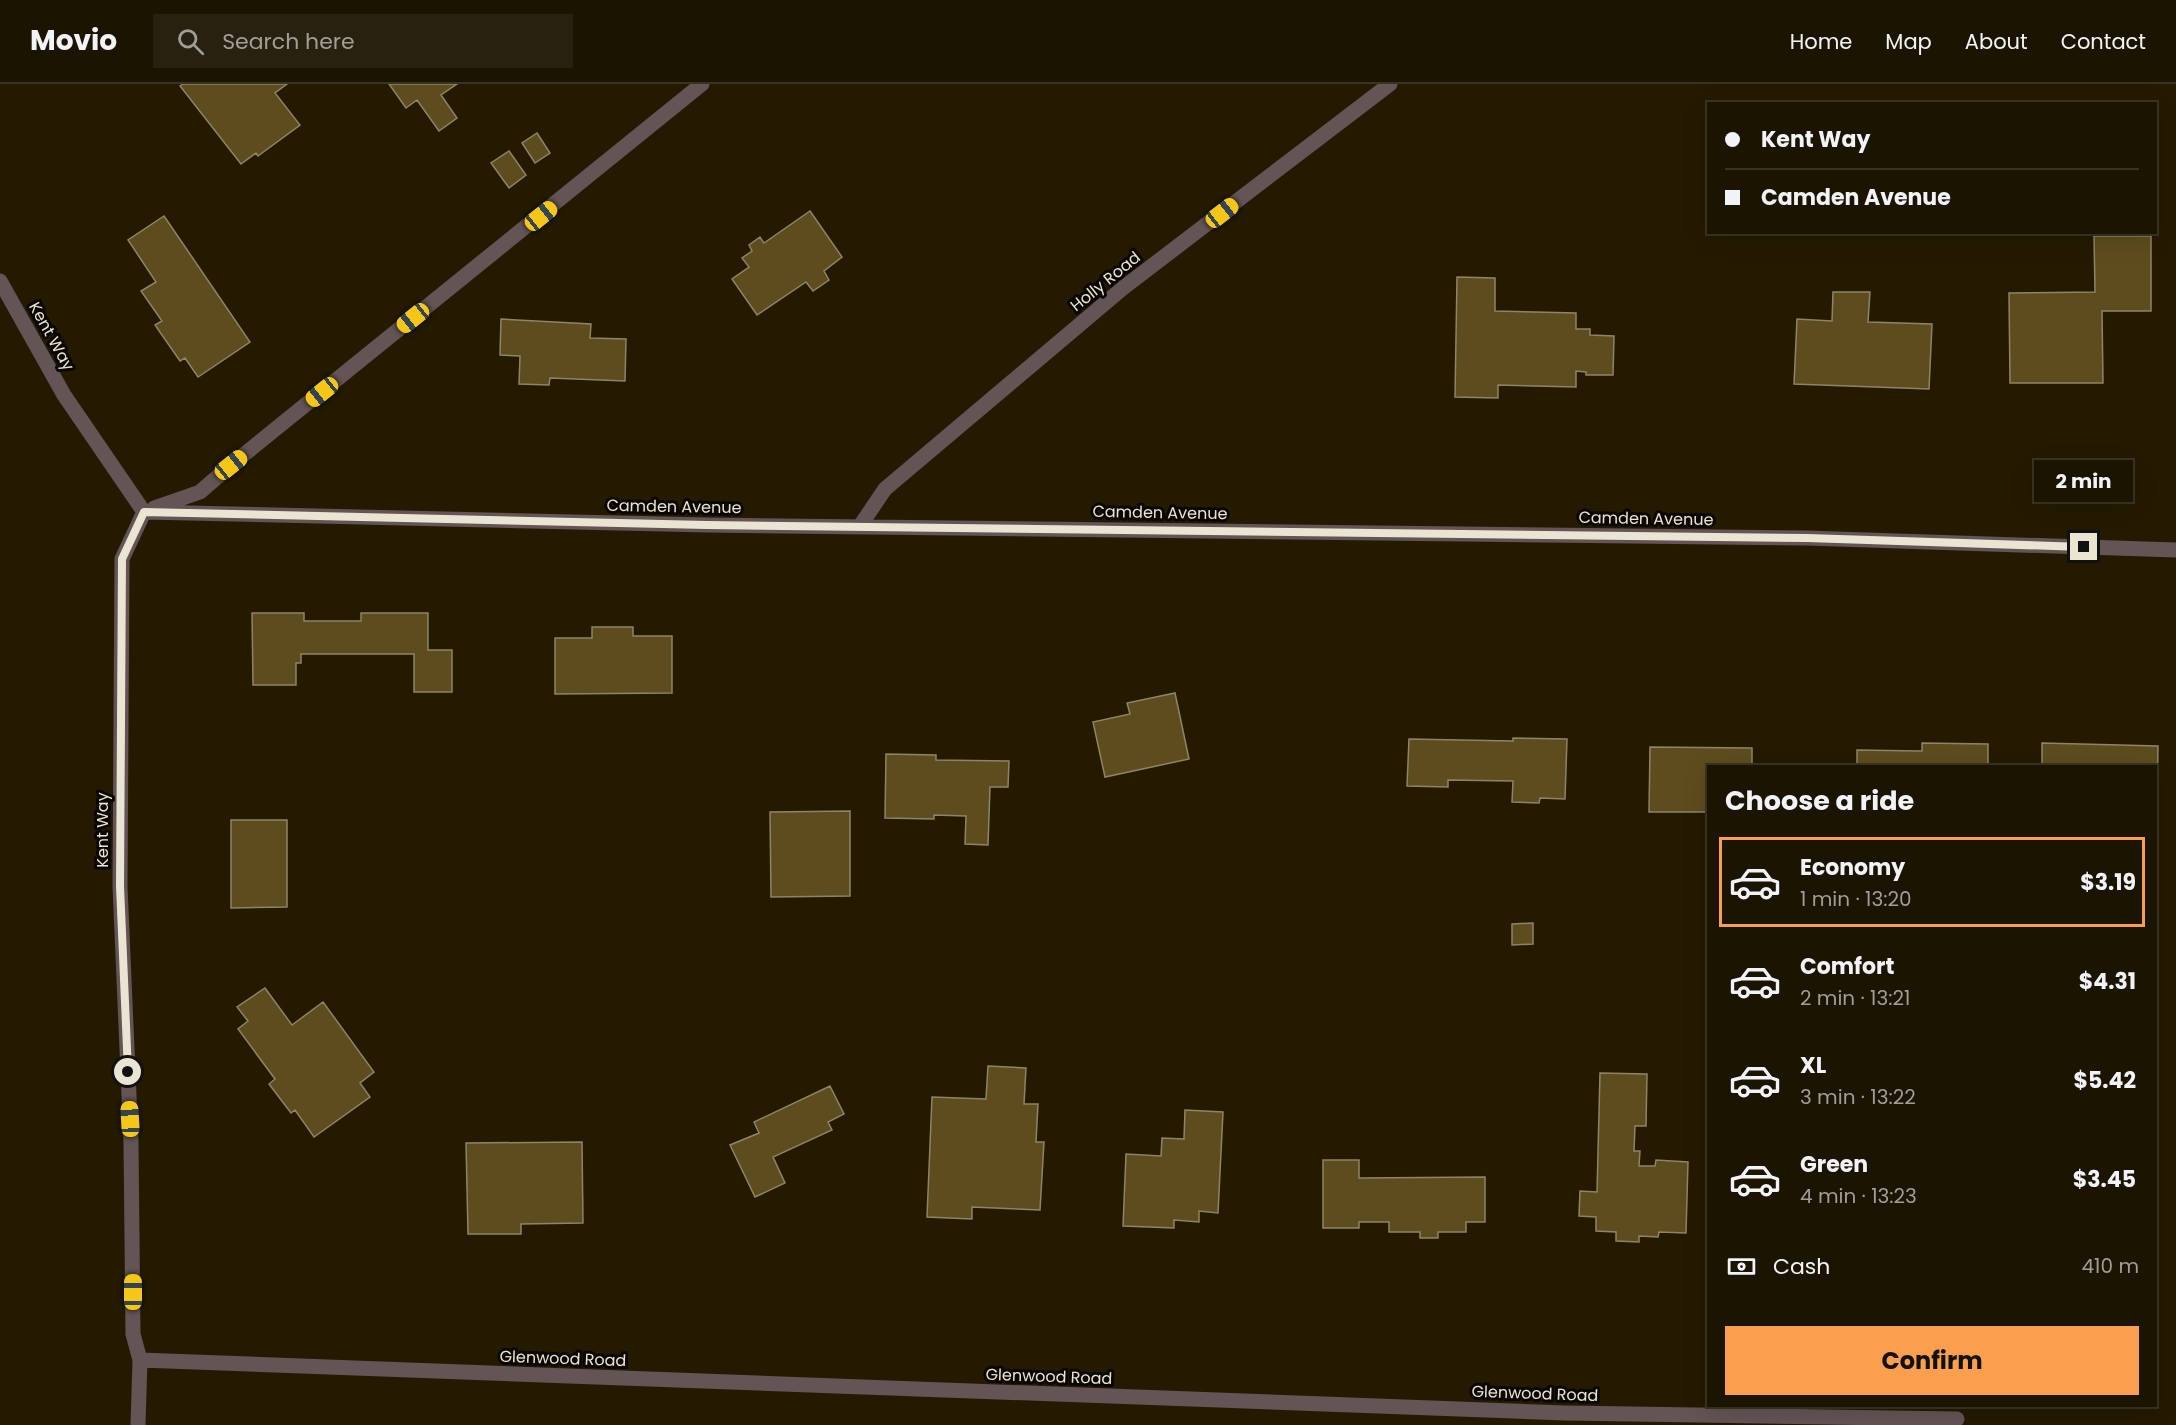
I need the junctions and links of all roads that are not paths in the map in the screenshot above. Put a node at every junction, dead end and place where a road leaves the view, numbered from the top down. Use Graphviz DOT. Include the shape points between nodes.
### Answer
graph roads {
  1 [pos="702,84"];
  2 [pos="1390,84"];
  3 [pos="0,281"];
  4 [pos="144,512"];
  5 [pos="860,526"];
  6 [pos="2176,550"];
  7 [pos="140,1360"];
  8 [pos="1957,1419"];
  9 [pos="138,1425"];
  1 -- 4 [label="street" via="200,492"];
  2 -- 5 [label="street, Holly Road" via="1123,288 885,489"];
  3 -- 4 [label="street, Kent Way" via="64,395"];
  4 -- 5 [label="street, Camden Avenue"];
  4 -- 7 [label="street, Kent Way" via="122,559 120,886 134,1334"];
  5 -- 6 [label="street, Camden Avenue" via="1807,538"];
  7 -- 8 [label="street, Glenwood Road" via="1565,1413"];
  7 -- 9 [label="street, Kent Way"];
}
